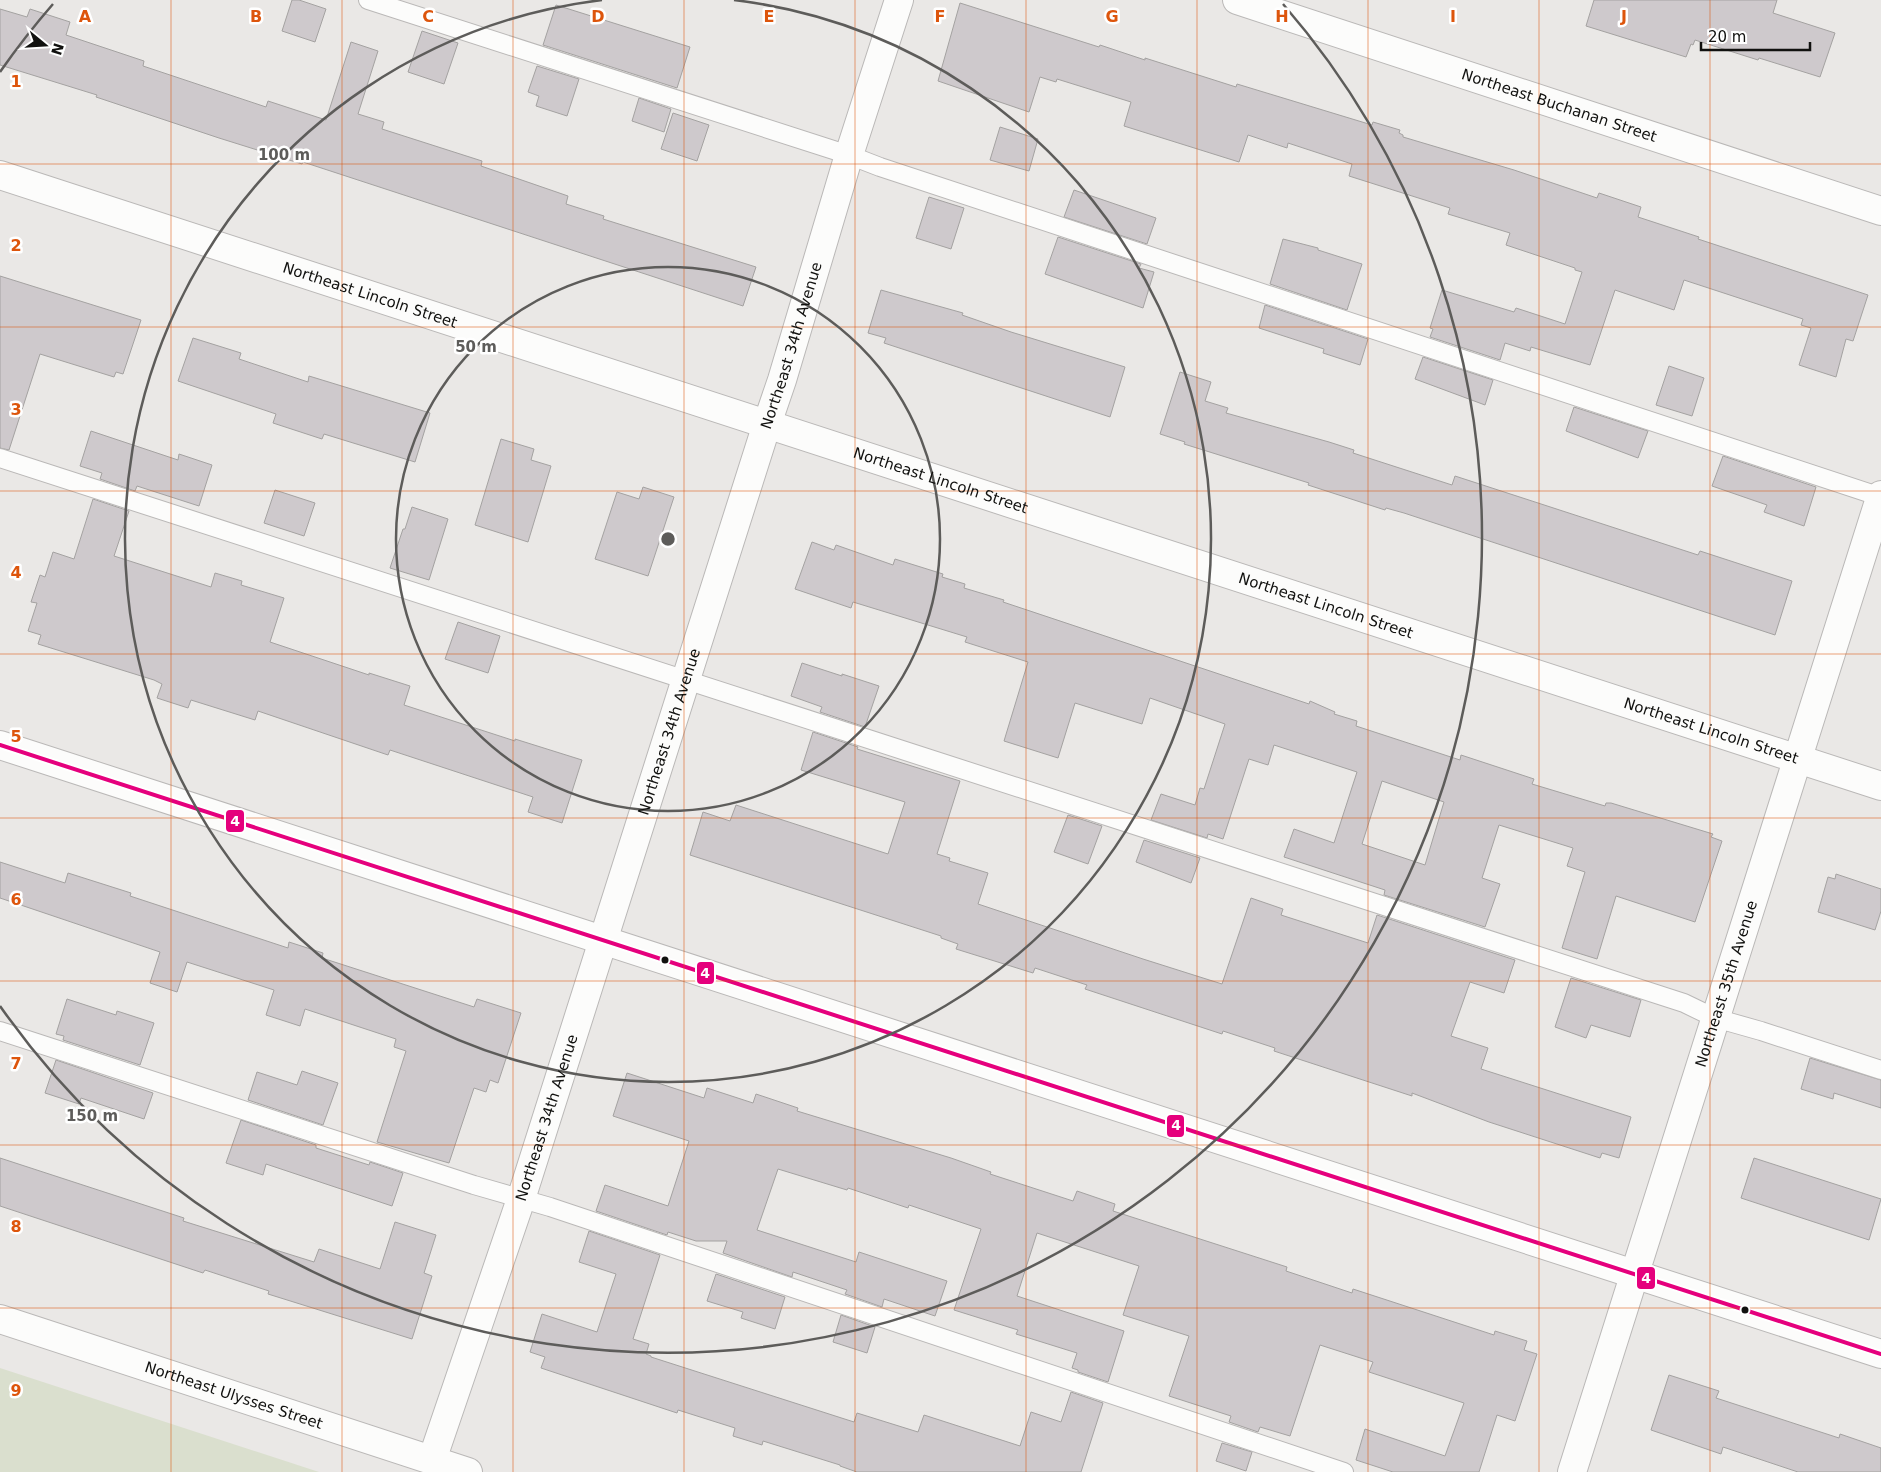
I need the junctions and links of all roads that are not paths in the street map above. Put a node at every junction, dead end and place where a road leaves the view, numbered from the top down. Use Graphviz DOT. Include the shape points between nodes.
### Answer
graph roads {
  1 [pos="368,0"];
  2 [pos="899,0"];
  3 [pos="1237,0"];
  4 [pos="849,155"];
  5 [pos="0,175"];
  6 [pos="1881,211"];
  7 [pos="767,424"];
  8 [pos="0,458"];
  9 [pos="1881,496"];
  10 [pos="686,680"];
  11 [pos="0,745"];
  12 [pos="1797,758"];
  13 [pos="1881,786"];
  14 [pos="603,941"];
  15 [pos="1715,1018"];
  16 [pos="0,1031"];
  17 [pos="1881,1070"];
  18 [pos="522,1199"];
  19 [pos="1634,1274"];
  20 [pos="0,1319"];
  21 [pos="1881,1354"];
  22 [pos="432,1460"];
  23 [pos="468,1472"];
  24 [pos="1344,1472"];
  25 [pos="1572,1472"];
  1 -- 4 [label="lane"];
  2 -- 4 [label="street, Northeast 34th Avenue"];
  3 -- 6 [label="street, Northeast Buchanan Street"];
  4 -- 7 [label="street, Northeast 34th Avenue"];
  4 -- 9 [label="lane"];
  5 -- 7 [label="street, Northeast Lincoln Street"];
  7 -- 10 [label="street, Northeast 34th Avenue"];
  7 -- 12 [label="street, Northeast Lincoln Street"];
  8 -- 10 [label="lane"];
  9 -- 12 [label="street, Northeast 35th Avenue"];
  10 -- 14 [label="street, Northeast 34th Avenue"];
  10 -- 15 [label="lane" via="1684,1003"];
  11 -- 14 [label="street"];
  12 -- 13 [label="street, Northeast Lincoln Street"];
  12 -- 15 [label="street, Northeast 35th Avenue"];
  14 -- 18 [label="street, Northeast 34th Avenue"];
  14 -- 19 [label="street"];
  15 -- 17 [label="lane"];
  15 -- 19 [label="street, Northeast 35th Avenue"];
  16 -- 18 [label="lane"];
  18 -- 22 [label="street, Northeast 34th Avenue"];
  18 -- 24 [label="lane"];
  19 -- 21 [label="street"];
  19 -- 25 [label="street, Northeast 35th Avenue"];
  20 -- 22 [label="street, Northeast Ulysses Street"];
  22 -- 23 [label="street, Northeast Ulysses Street"];
}
